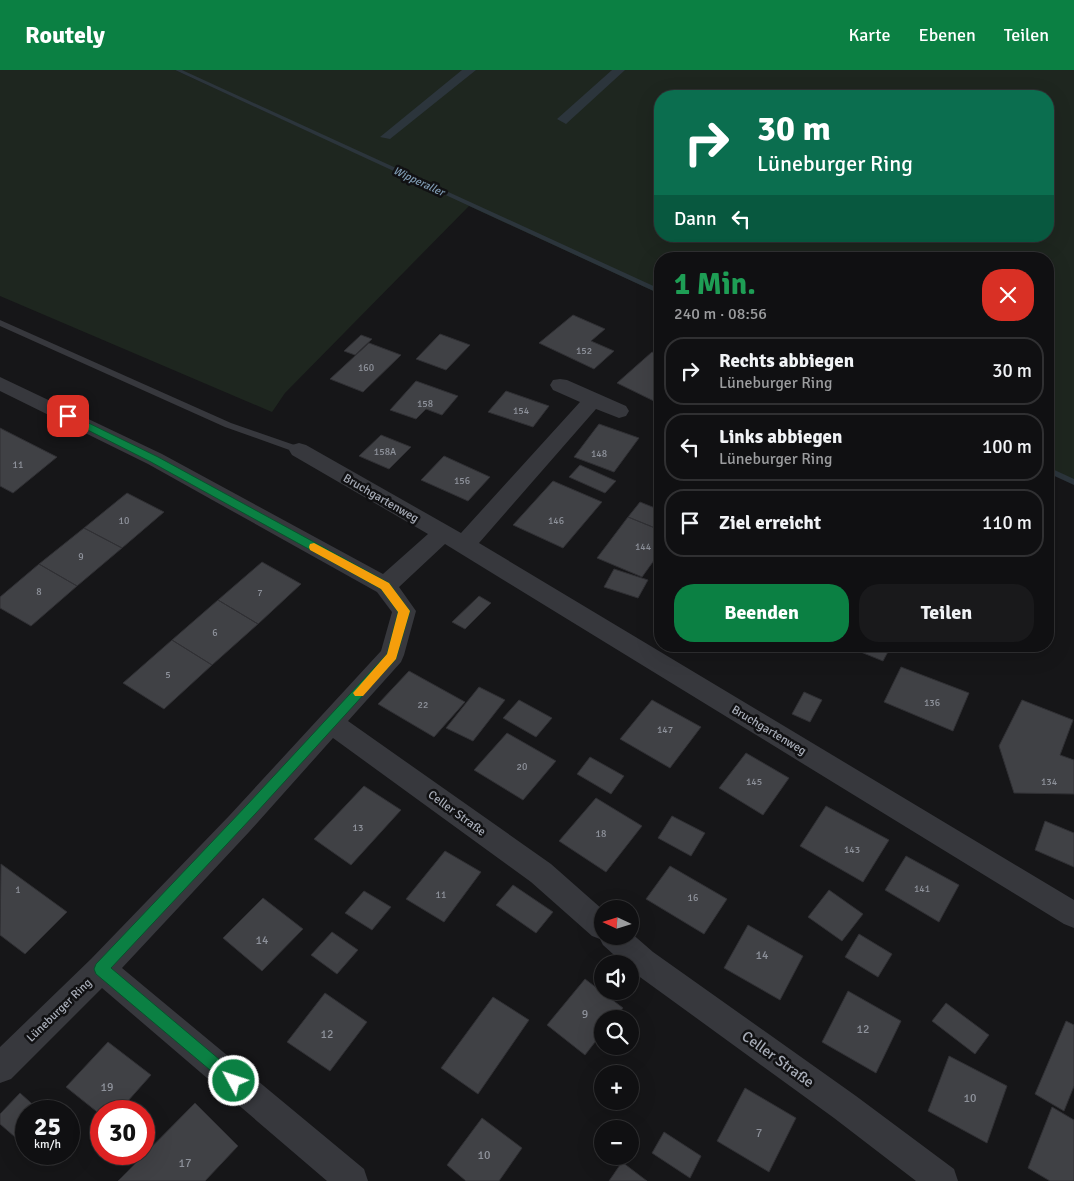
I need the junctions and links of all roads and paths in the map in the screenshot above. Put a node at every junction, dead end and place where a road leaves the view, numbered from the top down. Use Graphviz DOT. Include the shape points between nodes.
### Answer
graph roads {
  1 [pos="0,323"];
  2 [pos="0,383"];
  3 [pos="560,385"];
  4 [pos="592,400"];
  5 [pos="619,411"];
  6 [pos="299,450"];
  7 [pos="454,539"];
  8 [pos="385,586"];
  9 [pos="331,723"];
  10 [pos="1074,915"];
  11 [pos="594,920"];
  12 [pos="623,945"];
  13 [pos="101,969"];
  14 [pos="0,1068"];
  15 [pos="352,1181"];
  16 [pos="942,1181"];
  1 -- 6 [label="lane" via="228,425"];
  2 -- 8 [label="street, Lüneburger Ring" via="155,459"];
  3 -- 4 [label="street"];
  4 -- 5 [label="street"];
  4 -- 7 [label="street"];
  6 -- 7 [label="street, Bruchgartenweg"];
  7 -- 8 [label="street"];
  7 -- 10 [label="street, Bruchgartenweg"];
  8 -- 9 [label="street, Lüneburger Ring" via="404,611 392,656"];
  9 -- 11 [label="street, Celler Straße" via="541,873"];
  9 -- 13 [label="street, Lüneburger Ring"];
  12 -- 16 [label="street, Celler Straße"];
  13 -- 14 [label="street, Lüneburger Ring"];
  13 -- 15 [label="street"];
}
